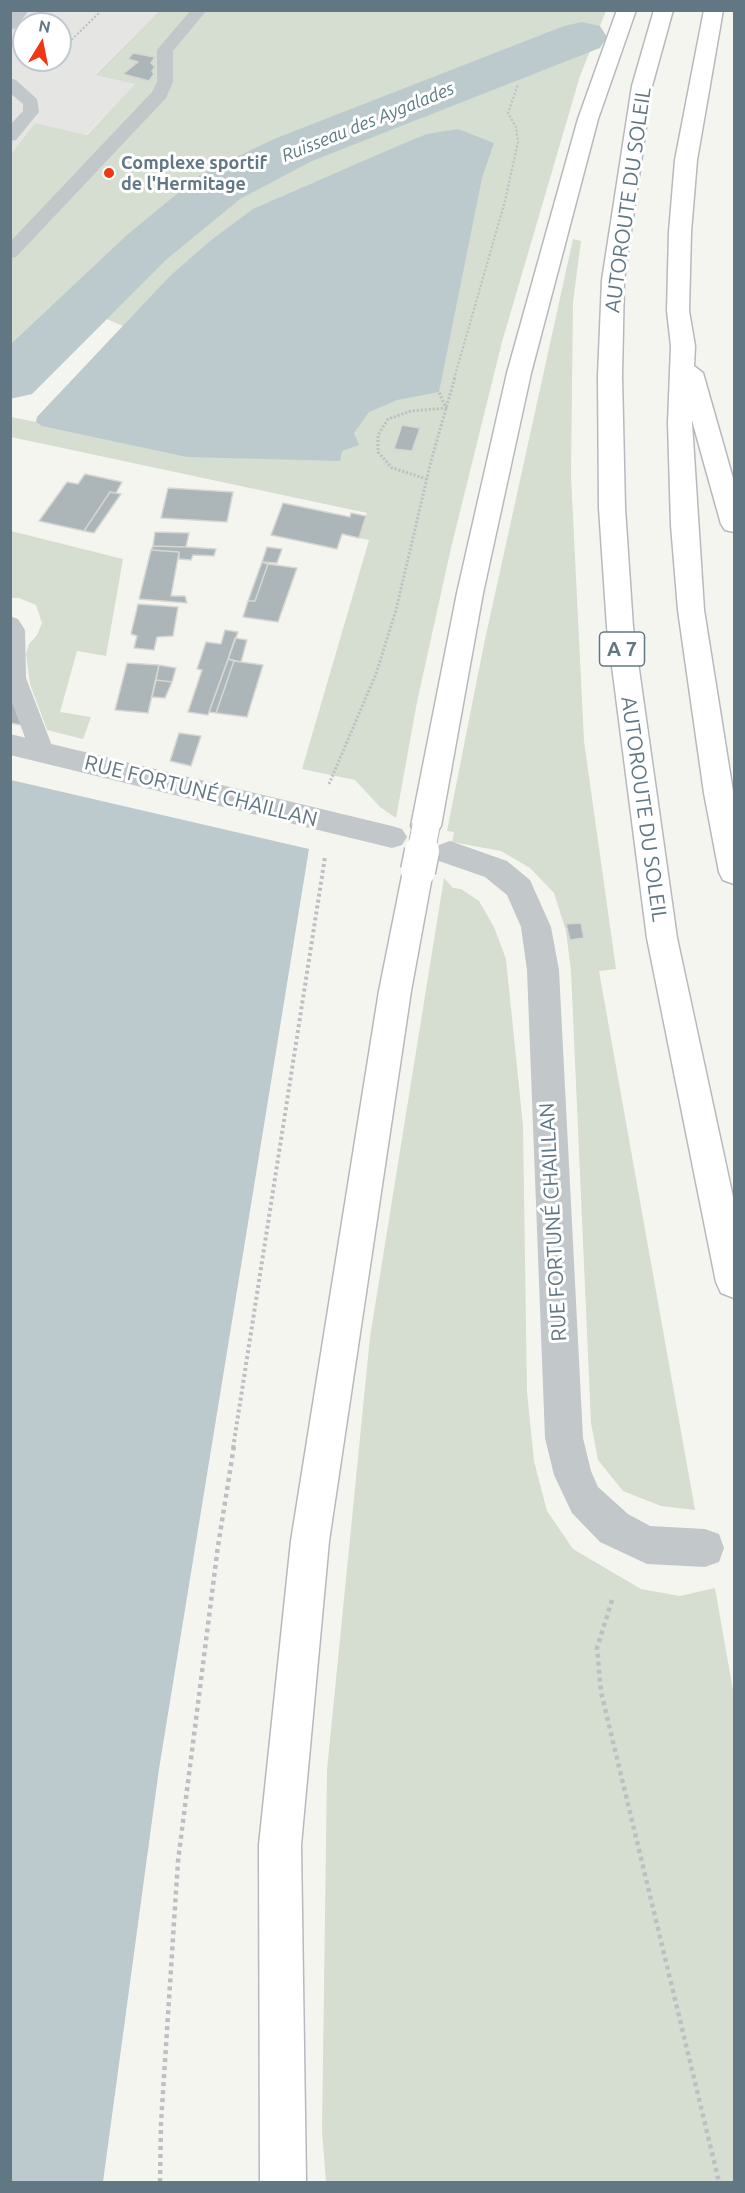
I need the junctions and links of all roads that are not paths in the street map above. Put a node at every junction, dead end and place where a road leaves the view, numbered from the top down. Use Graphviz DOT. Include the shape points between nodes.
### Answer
graph roads {
  1 [pos="22,10"];
  2 [pos="200,10"];
  3 [pos="627,10"];
  4 [pos="664,10"];
  5 [pos="714,10"];
  6 [pos="10,24"];
  7 [pos="10,84"];
  8 [pos="10,136"];
  9 [pos="10,253"];
  10 [pos="682,346"];
  11 [pos="735,524"];
  12 [pos="10,624"];
  13 [pos="10,744"];
  14 [pos="42,751"];
  15 [pos="392,837"];
  16 [pos="450,853"];
  17 [pos="735,872"];
  18 [pos="735,1282"];
  19 [pos="705,1548"];
  20 [pos="283,2182"];
  1 -- 6 [label="lane"];
  2 -- 9 [label="lane" via="165,50 165,82 160,94"];
  3 -- 20 [label="highway, bridge" via="588,119 519,373 470,593 395,991 310,1541 280,1845"];
  4 -- 18 [label="highway, AUTOROUTE DU SOLEIL / A 7" via="642,86 613,280 612,508 620,627 662,938"];
  5 -- 10 [label="highway" via="686,160 678,311"];
  7 -- 8 [label="lane" via="31,103 31,112"];
  10 -- 11 [label="highway"];
  10 -- 17 [label="highway" via="680,423 691,610"];
  12 -- 14 [label="lane" via="14,630 15,678"];
  13 -- 14 [label="street, RUE FORTUNÉ CHAILLAN"];
  14 -- 15 [label="street, RUE FORTUNÉ CHAILLAN"];
  16 -- 19 [label="street, RUE FORTUNÉ CHAILLAN" via="496,869 519,888 536,927 543,970 564,1438 573,1475 585,1500 614,1528 647,1545"];
}
